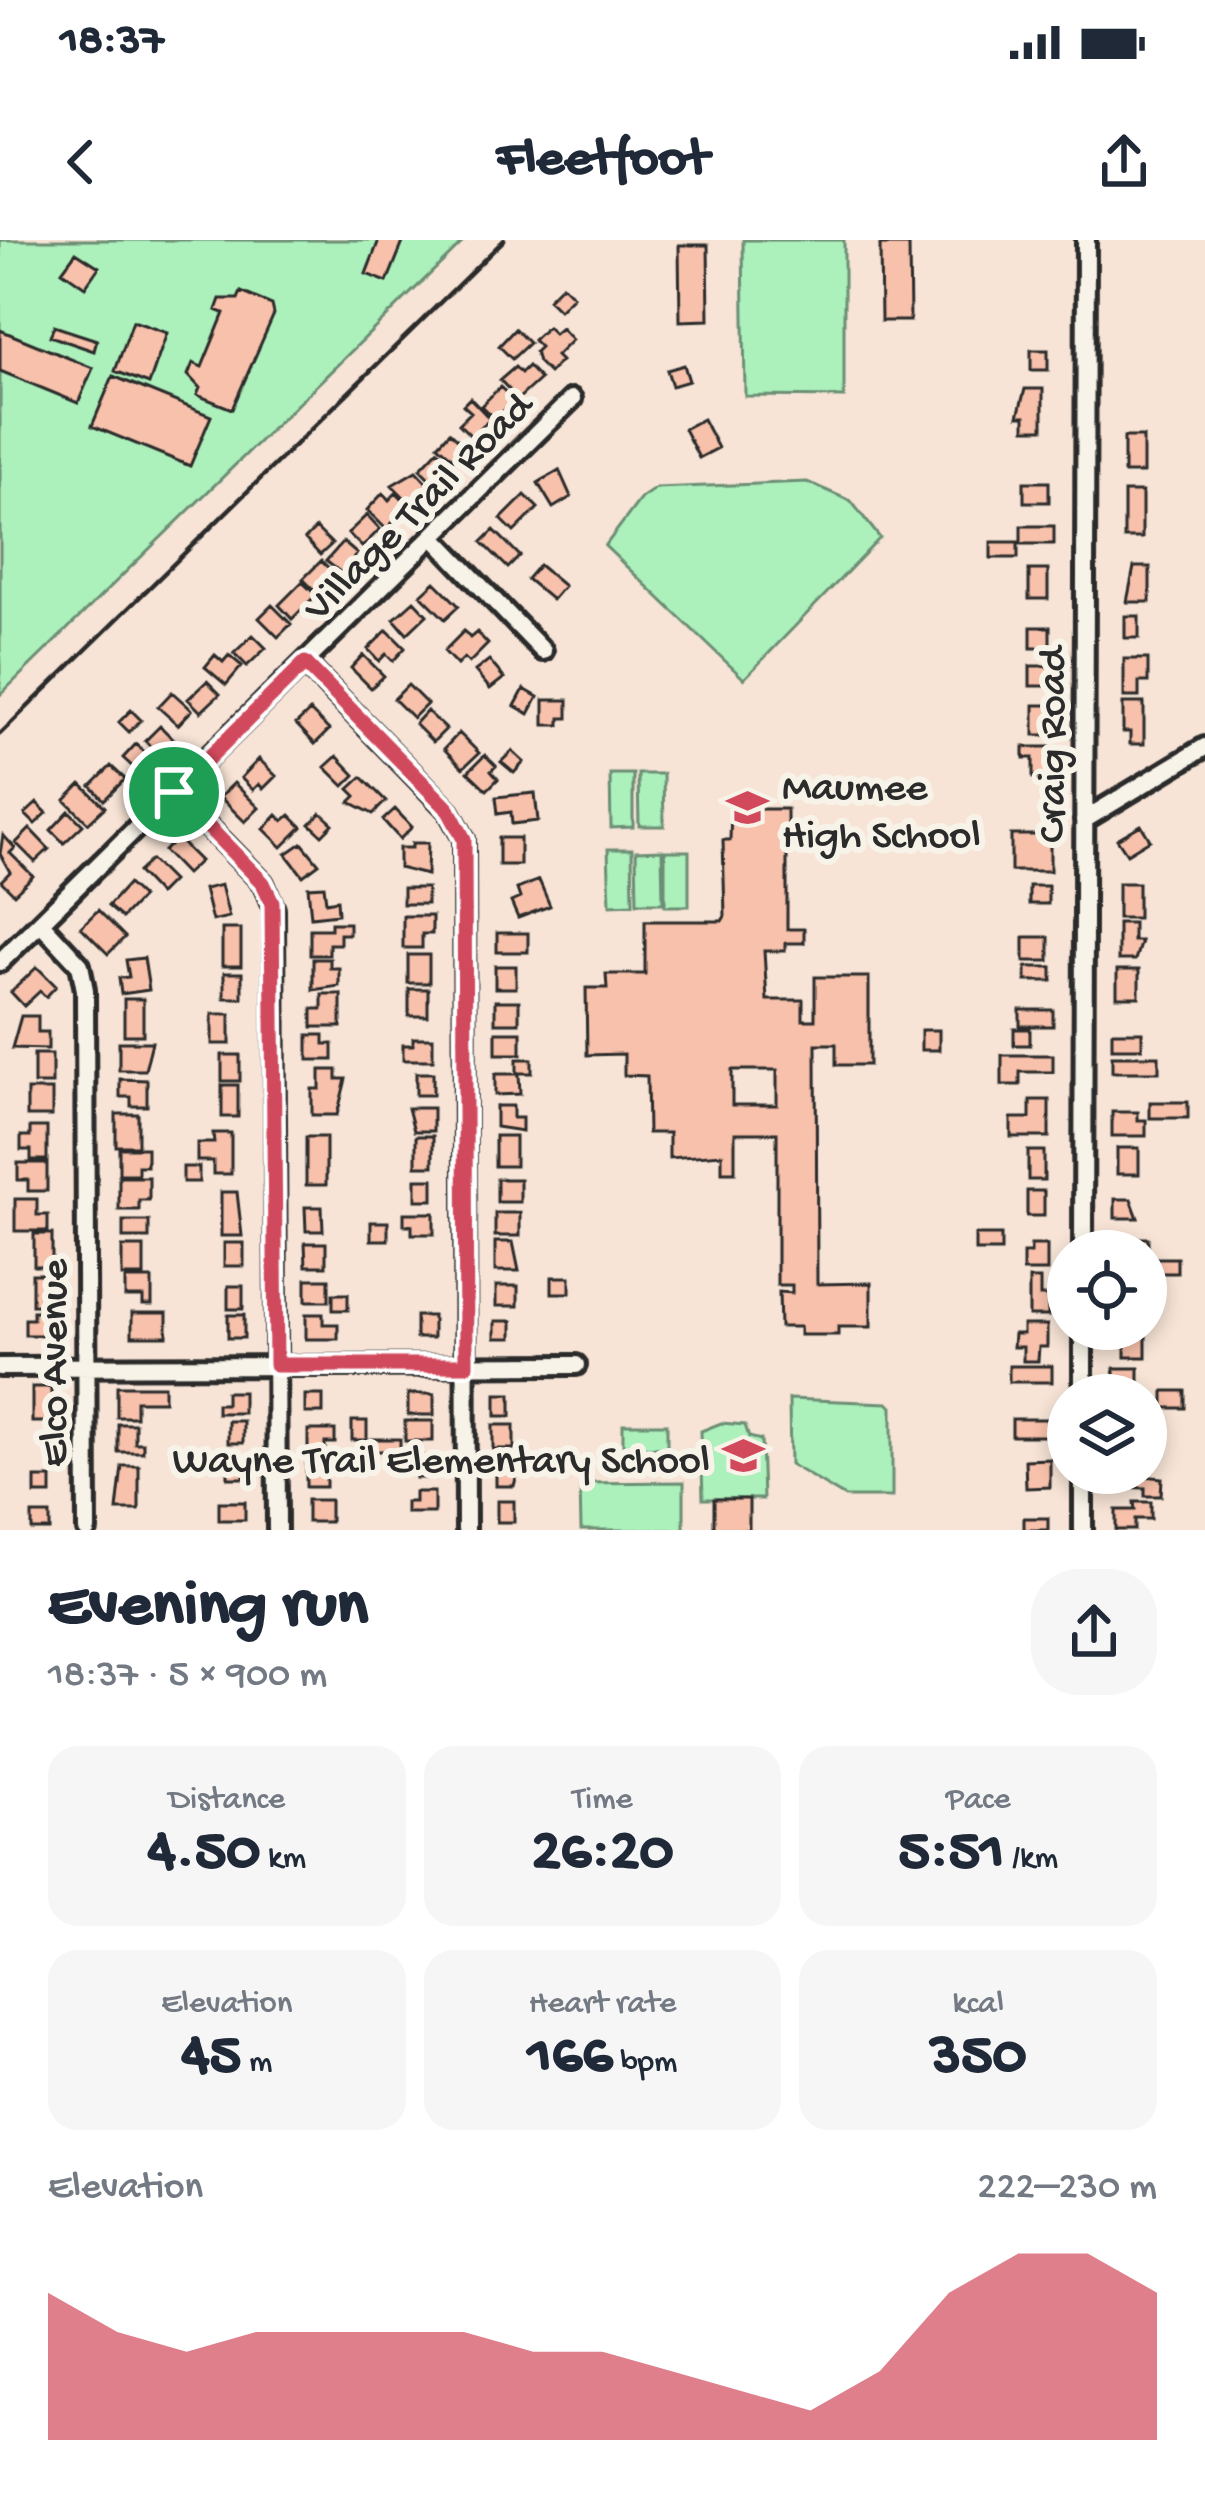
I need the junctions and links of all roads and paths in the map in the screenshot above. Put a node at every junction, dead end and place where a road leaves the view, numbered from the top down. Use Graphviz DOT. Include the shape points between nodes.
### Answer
graph roads {
  1 [pos="1085,240"];
  2 [pos="572,399"];
  3 [pos="434,538"];
  4 [pos="543,651"];
  5 [pos="305,663"];
  6 [pos="1205,747"];
  7 [pos="174,792"];
  8 [pos="1084,820"];
  9 [pos="41,923"];
  10 [pos="0,962"];
  11 [pos="1083,1230"];
  12 [pos="276,1365"];
  13 [pos="466,1365"];
  14 [pos="576,1365"];
  15 [pos="86,1366"];
  16 [pos="0,1367"];
  17 [pos="1083,1494"];
  18 [pos="87,1530"];
  19 [pos="277,1530"];
  20 [pos="466,1530"];
  21 [pos="1083,1530"];
  1 -- 8 [label="street, Craig Road"];
  2 -- 3 [label="street, Village Trail Road"];
  3 -- 4 [label="street"];
  3 -- 5 [label="street, Village Trail Road"];
  5 -- 7 [label="street, Village Trail Road"];
  5 -- 13 [label="street" via="448,809 464,839"];
  6 -- 8 [label="street"];
  7 -- 9 [label="street, Village Trail Road"];
  7 -- 12 [label="street" via="272,902"];
  8 -- 11 [label="street, Craig Road"];
  9 -- 10 [label="street, Village Trail Road"];
  9 -- 15 [label="street, Elco Avenue" via="74,957 86,990"];
  12 -- 13 [label="street"];
  12 -- 15 [label="street"];
  12 -- 19 [label="street"];
  13 -- 14 [label="street"];
  13 -- 20 [label="street"];
  15 -- 16 [label="street"];
  15 -- 18 [label="street, Elco Avenue"];
  17 -- 21 [label="street"];
}
